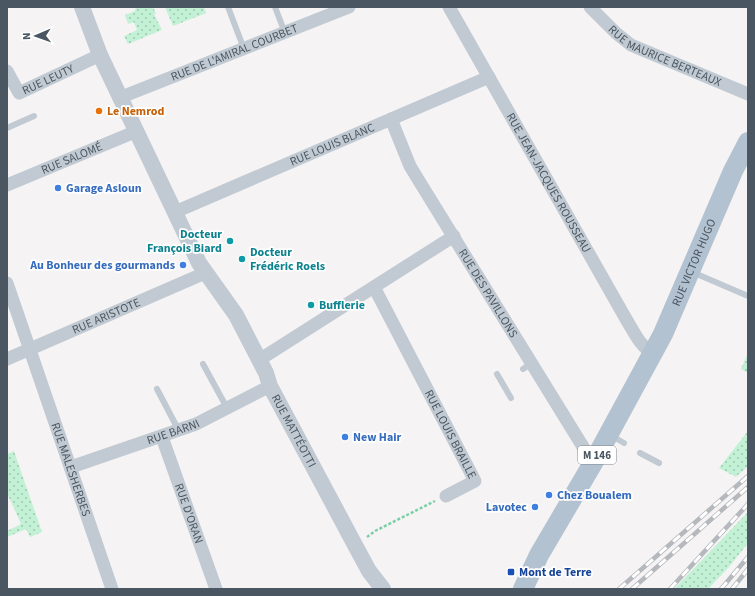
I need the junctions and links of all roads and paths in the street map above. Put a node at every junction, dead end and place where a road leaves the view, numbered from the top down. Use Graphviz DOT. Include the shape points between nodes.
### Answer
graph roads {
  1 [pos="82,7"];
  2 [pos="228,7"];
  3 [pos="275,7"];
  4 [pos="349,7"];
  5 [pos="449,7"];
  6 [pos="590,7"];
  7 [pos="286,33"];
  8 [pos="244,49"];
  9 [pos="100,54"];
  10 [pos="7,71"];
  11 [pos="489,78"];
  12 [pos="748,94"];
  13 [pos="119,98"];
  14 [pos="34,116"];
  15 [pos="391,119"];
  16 [pos="7,128"];
  17 [pos="748,128"];
  18 [pos="137,131"];
  19 [pos="748,142"];
  20 [pos="733,171"];
  21 [pos="7,185"];
  22 [pos="175,212"];
  23 [pos="454,236"];
  24 [pos="690,271"];
  25 [pos="206,273"];
  26 [pos="7,283"];
  27 [pos="374,287"];
  28 [pos="748,296"];
  29 [pos="30,349"];
  30 [pos="653,354"];
  31 [pos="7,359"];
  32 [pos="259,360"];
  33 [pos="203,364"];
  34 [pos="497,374"];
  35 [pos="270,386"];
  36 [pos="157,389"];
  37 [pos="511,398"];
  38 [pos="227,408"];
  39 [pos="179,431"];
  40 [pos="162,437"];
  41 [pos="640,453"];
  42 [pos="593,463"];
  43 [pos="659,464"];
  44 [pos="71,467"];
  45 [pos="446,496"];
  46 [pos="356,547"];
  47 [pos="539,555"];
  48 [pos="112,589"];
  49 [pos="216,589"];
  50 [pos="383,589"];
  51 [pos="514,589"];
  52 [pos="523,589"];
  1 -- 9 [label="street, RUE MATTÉOTTI"];
  2 -- 8 [label="lane"];
  3 -- 7 [label="lane"];
  4 -- 7 [label="street, RUE DE L'AMIRAL COURBET"];
  5 -- 11 [label="street, RUE JEAN-JACQUES ROUSSEAU"];
  6 -- 12 [label="street, RUE MAURICE BERTEAUX" via="631,45"];
  7 -- 8 [label="street, RUE DE L'AMIRAL COURBET"];
  8 -- 13 [label="street, RUE DE L'AMIRAL COURBET"];
  9 -- 10 [label="street, RUE LEUTY" via="19,93"];
  9 -- 13 [label="street, RUE MATTÉOTTI"];
  11 -- 15 [label="street, RUE LOUIS BLANC"];
  11 -- 30 [label="street, RUE JEAN-JACQUES ROUSSEAU" via="626,319 646,350"];
  13 -- 18 [label="street, RUE MATTÉOTTI"];
  14 -- 16 [label="lane"];
  15 -- 22 [label="street, RUE LOUIS BLANC"];
  15 -- 23 [label="street, RUE DES PAVILLONS" via="410,166"];
  17 -- 20 [label="main road, RUE VICTOR HUGO / M 146"];
  18 -- 21 [label="street, RUE SALOMÉ"];
  18 -- 22 [label="street, RUE MATTÉOTTI"];
  19 -- 20 [label="main road, RUE VICTOR HUGO / M 146"];
  20 -- 24 [label="main road, RUE VICTOR HUGO / M 146"];
  22 -- 25 [label="street, RUE MATTÉOTTI"];
  23 -- 27 [label="street"];
  23 -- 42 [label="street, RUE DES PAVILLONS" via="528,366"];
  24 -- 28 [label="lane"];
  24 -- 30 [label="main road, RUE VICTOR HUGO / M 146" via="666,330"];
  25 -- 29 [label="street, RUE ARISTOTE"];
  25 -- 32 [label="street, RUE MATTÉOTTI" via="236,315"];
  26 -- 29 [label="street, RUE MALESHERBES"];
  27 -- 32 [label="street"];
  27 -- 45 [label="street, RUE LOUIS BRAILLE" via="475,482"];
  29 -- 31 [label="street, RUE ARISTOTE"];
  29 -- 44 [label="street, RUE MALESHERBES"];
  30 -- 42 [label="main road, M 146" via="616,439"];
  32 -- 35 [label="street, RUE MATTÉOTTI"];
  33 -- 38 [label="lane"];
  34 -- 37 [label="lane" via="504,380"];
  35 -- 38 [label="street, RUE BARNI"];
  35 -- 46 [label="street, RUE MATTÉOTTI"];
  36 -- 39 [label="lane"];
  38 -- 39 [label="street, RUE BARNI"];
  39 -- 40 [label="street, RUE BARNI"];
  40 -- 44 [label="street, RUE BARNI"];
  40 -- 49 [label="street, RUE D'ORAN"];
  41 -- 43 [label="lane"];
  42 -- 47 [label="main road, M 146"];
  44 -- 48 [label="street, RUE MALESHERBES"];
  45 -- 46 [label="path" via="375,531"];
  46 -- 50 [label="street, RUE MATTÉOTTI" via="369,571"];
  47 -- 51 [label="main road, M 146"];
  47 -- 52 [label="main road, M 146"];
}
